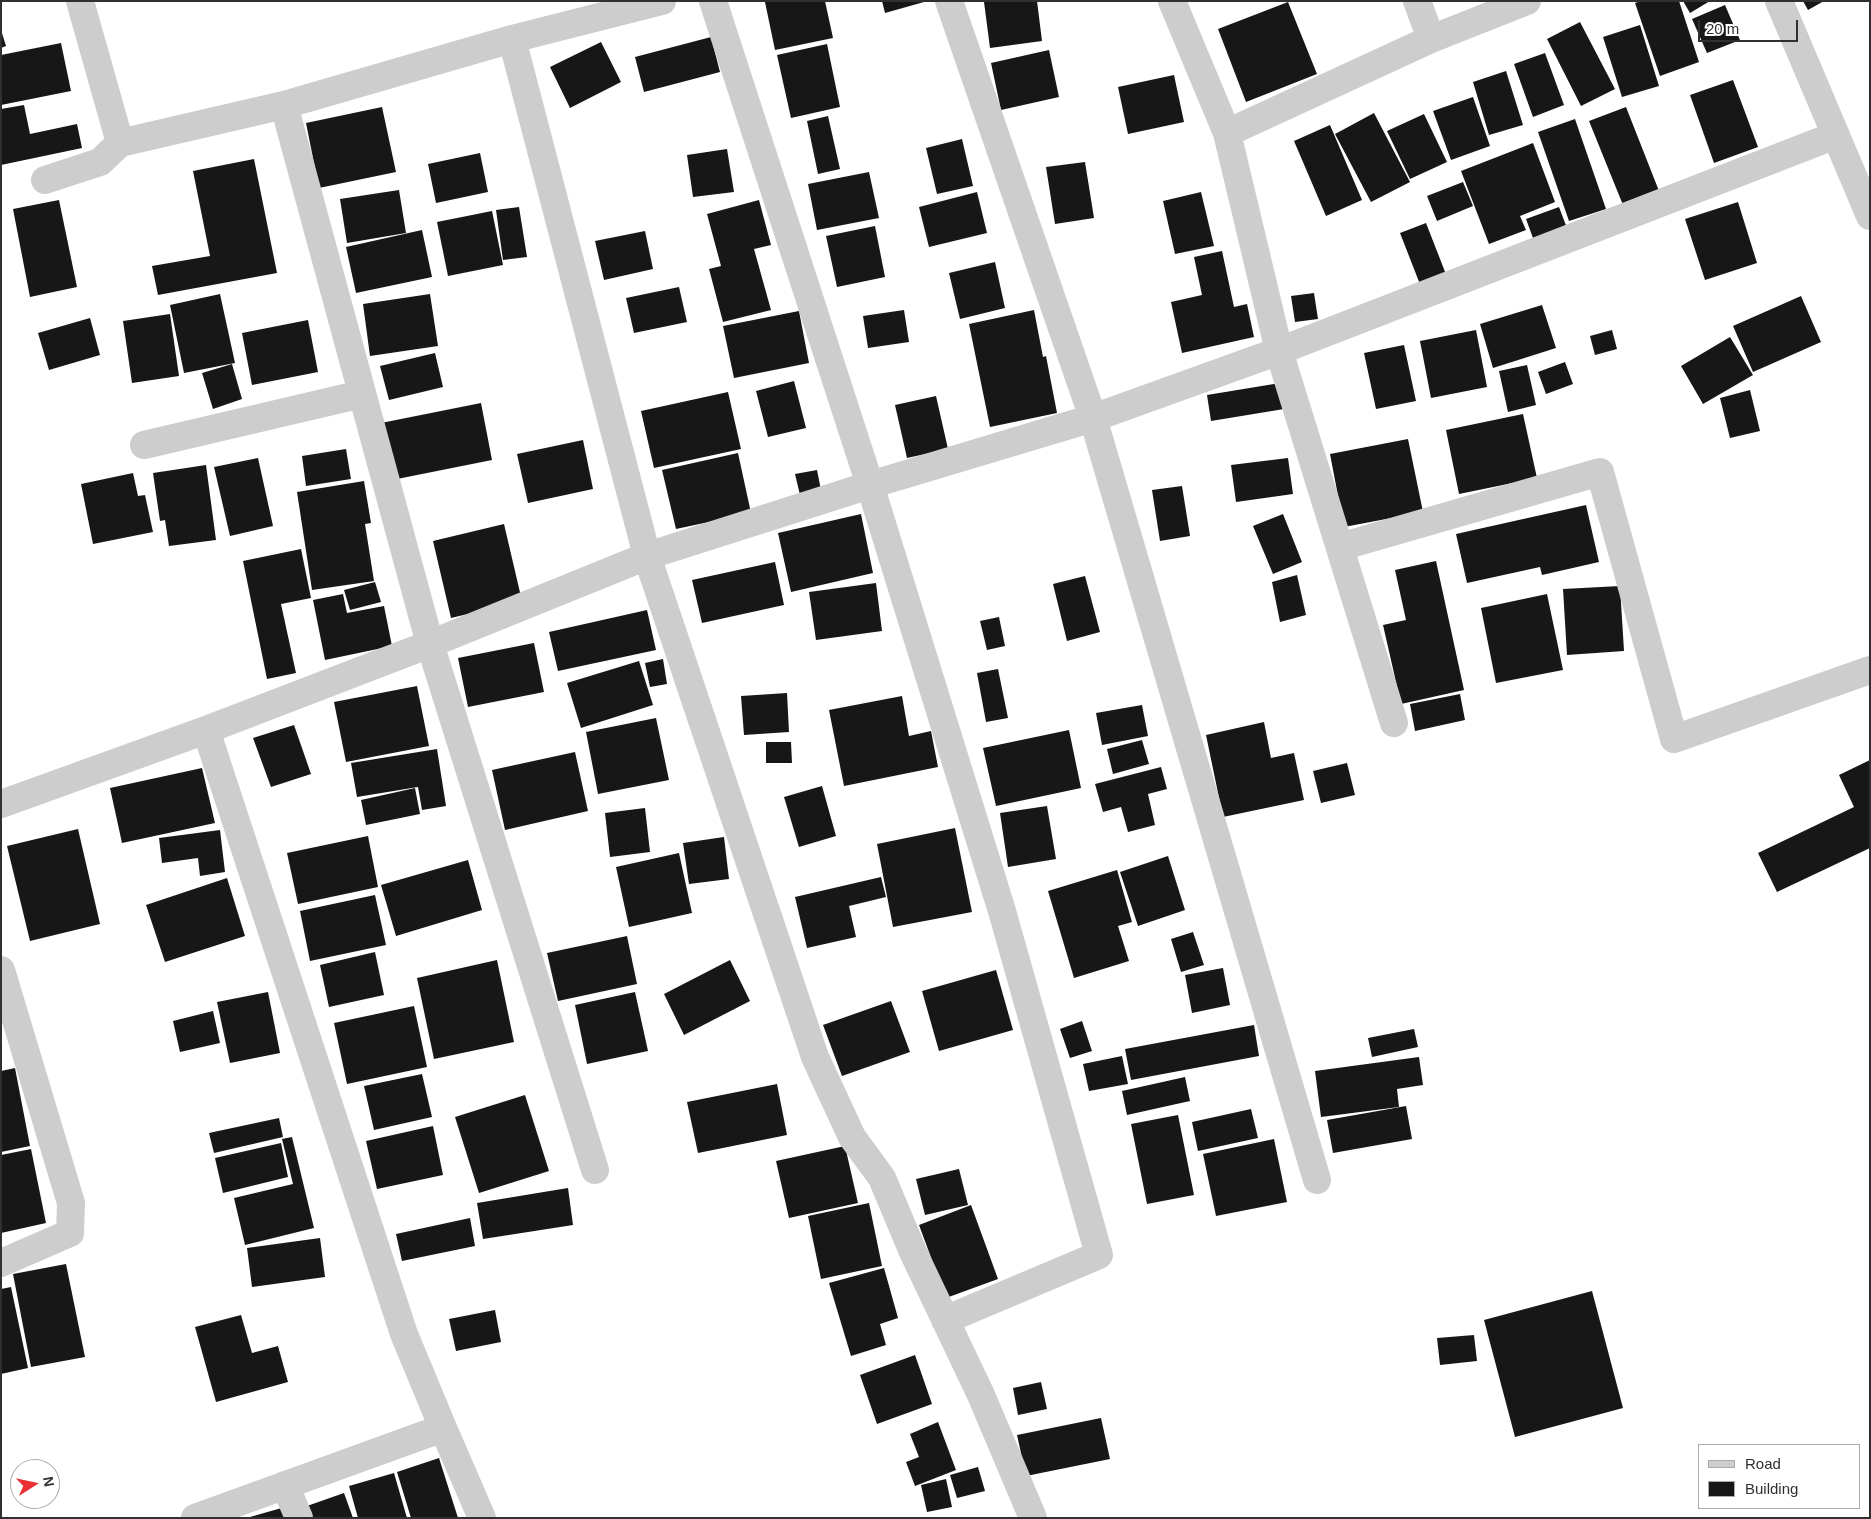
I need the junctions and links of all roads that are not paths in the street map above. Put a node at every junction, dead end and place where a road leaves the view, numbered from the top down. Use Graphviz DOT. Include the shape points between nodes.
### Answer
graph roads {
  1 [pos="80,1"];
  2 [pos="662,1"];
  3 [pos="713,1"];
  4 [pos="949,1"];
  5 [pos="1172,1"];
  6 [pos="1417,1"];
  7 [pos="1527,1"];
  8 [pos="1778,1"];
  9 [pos="512,39"];
  10 [pos="1431,39"];
  11 [pos="284,105"];
  12 [pos="1227,133"];
  13 [pos="1836,135"];
  14 [pos="120,143"];
  15 [pos="45,180"];
  16 [pos="1870,216"];
  17 [pos="1279,351"];
  18 [pos="362,394"];
  19 [pos="1093,418"];
  20 [pos="144,445"];
  21 [pos="870,485"];
  22 [pos="1340,548"];
  23 [pos="647,556"];
  24 [pos="430,644"];
  25 [pos="1870,670"];
  26 [pos="1394,723"];
  27 [pos="206,730"];
  28 [pos="1,804"];
  29 [pos="1,970"];
  30 [pos="12,1042"];
  31 [pos="595,1170"];
  32 [pos="1317,1180"];
  33 [pos="1,1263"];
  34 [pos="945,1320"];
  35 [pos="443,1428"];
  36 [pos="285,1485"];
  37 [pos="195,1518"];
  38 [pos="299,1518"];
  39 [pos="482,1518"];
  40 [pos="1032,1518"];
  1 -- 14 [label="street"];
  2 -- 9 [label="street"];
  3 -- 21 [label="street"];
  4 -- 19 [label="street"];
  5 -- 12 [label="street"];
  6 -- 10 [label="street"];
  7 -- 10 [label="street"];
  8 -- 13 [label="street"];
  9 -- 11 [label="street"];
  9 -- 23 [label="street"];
  10 -- 12 [label="street"];
  11 -- 14 [label="street"];
  11 -- 18 [label="street"];
  12 -- 17 [label="street"];
  13 -- 16 [label="street"];
  13 -- 17 [label="street"];
  14 -- 15 [label="street" via="100,162"];
  17 -- 19 [label="street"];
  17 -- 22 [label="street"];
  18 -- 20 [label="street"];
  18 -- 24 [label="street"];
  19 -- 21 [label="street"];
  19 -- 32 [label="street"];
  21 -- 23 [label="street"];
  21 -- 34 [label="street" via="1002,912 1099,1255"];
  22 -- 25 [label="street" via="1600,472 1674,739"];
  22 -- 26 [label="street"];
  23 -- 24 [label="street"];
  23 -- 34 [label="street" via="815,1057 852,1137 882,1178"];
  24 -- 27 [label="street"];
  24 -- 31 [label="street"];
  27 -- 28 [label="street"];
  27 -- 35 [label="street" via="404,1334"];
  29 -- 30 [label="street"];
  30 -- 33 [label="street" via="71,1203 70,1233"];
  34 -- 40 [label="street" via="981,1394"];
  35 -- 36 [label="street"];
  35 -- 39 [label="street"];
  36 -- 37 [label="street"];
  36 -- 38 [label="street"];
}
